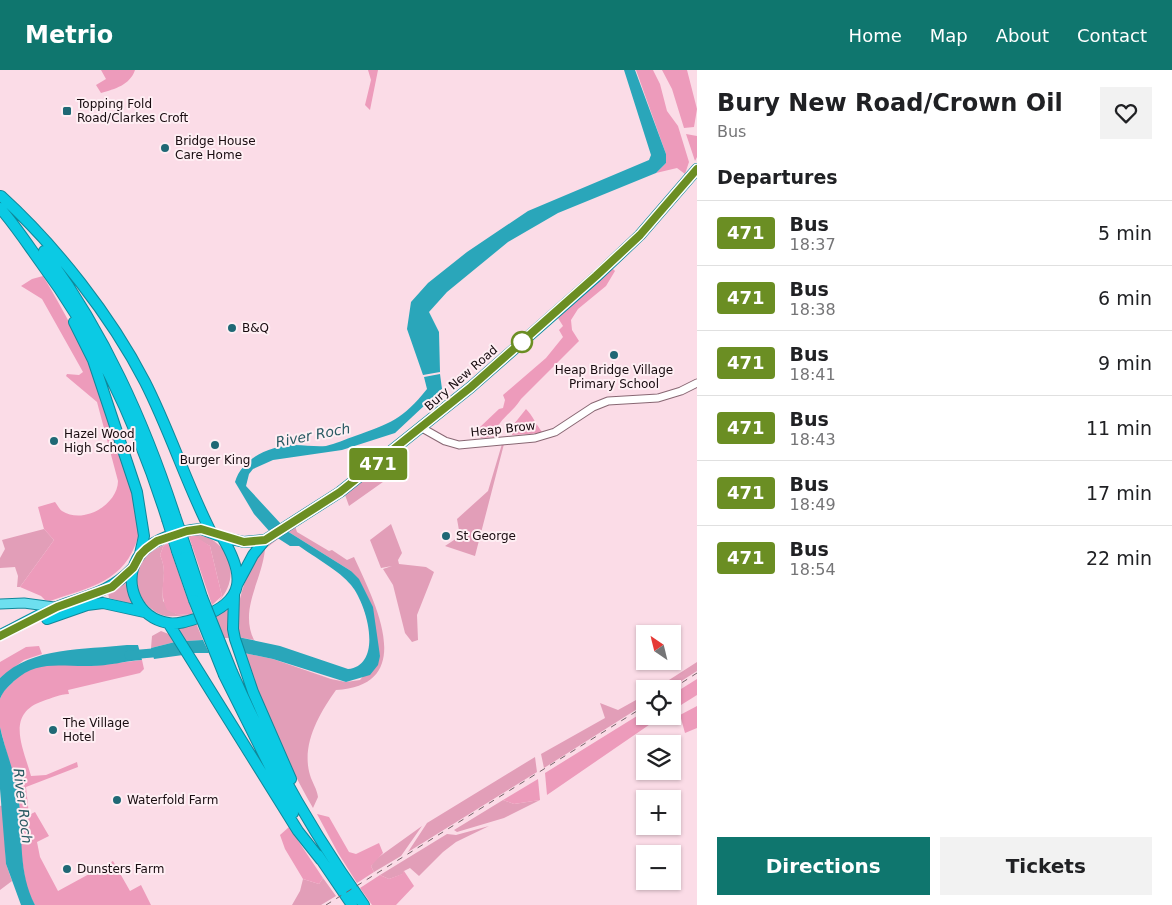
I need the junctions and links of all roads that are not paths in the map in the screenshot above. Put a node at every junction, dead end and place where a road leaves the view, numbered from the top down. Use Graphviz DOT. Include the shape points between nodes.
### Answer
graph roads {
  1 [pos="697,169"];
  2 [pos="0,196"];
  3 [pos="0,208"];
  4 [pos="42,264"];
  5 [pos="697,383"];
  6 [pos="422,428"];
  7 [pos="171,517"];
  8 [pos="211,532"];
  9 [pos="222,537"];
  10 [pos="268,538"];
  11 [pos="140,555"];
  12 [pos="133,568"];
  13 [pos="236,590"];
  14 [pos="24,603"];
  15 [pos="0,604"];
  16 [pos="57,607"];
  17 [pos="144,612"];
  18 [pos="45,616"];
  19 [pos="172,628"];
  20 [pos="1,635"];
  21 [pos="228,674"];
  22 [pos="310,822"];
  23 [pos="322,860"];
  24 [pos="352,905"];
  25 [pos="364,905"];
  1 -- 6 [label="highway, Bury New Road" via="640,235"];
  2 -- 7 [label="highway" via="58,270 122,379 148,438"];
  2 -- 8 [label="highway" via="21,215 69,271 115,332 168,429"];
  3 -- 4 [label="highway"];
  4 -- 7 [label="highway" via="65,294 126,408"];
  4 -- 11 [label="highway" via="93,360 137,492 144,536"];
  5 -- 6 [label="street, Heap Brow" via="658,398 608,401 555,432 535,438 459,445"];
  6 -- 10 [label="highway, Bury New Road" via="340,492"];
  7 -- 21 [label="highway, bridge"];
  8 -- 9 [label="highway"];
  8 -- 11 [label="highway" via="201,529 187,531 157,541"];
  9 -- 10 [label="highway, Bury New Road" via="244,542"];
  9 -- 13 [label="highway" via="233,557"];
  10 -- 13 [label="highway, Bury New Road" via="253,555"];
  11 -- 12 [label="highway"];
  12 -- 16 [label="highway" via="106,590"];
  12 -- 17 [label="highway" via="133,593"];
  13 -- 19 [label="highway" via="228,604 218,611"];
  13 -- 22 [label="highway" via="233,629 244,666 264,722"];
  14 -- 15 [label="main road"];
  14 -- 16 [label="main road"];
  14 -- 18 [label="main road"];
  16 -- 18 [label="highway"];
  17 -- 18 [label="highway" via="103,603"];
  17 -- 19 [label="highway"];
  18 -- 20 [label="highway"];
  19 -- 23 [label="highway" via="288,816"];
  21 -- 22 [label="highway"];
  21 -- 23 [label="highway" via="266,763"];
  22 -- 25 [label="highway"];
  23 -- 24 [label="highway"];
}
